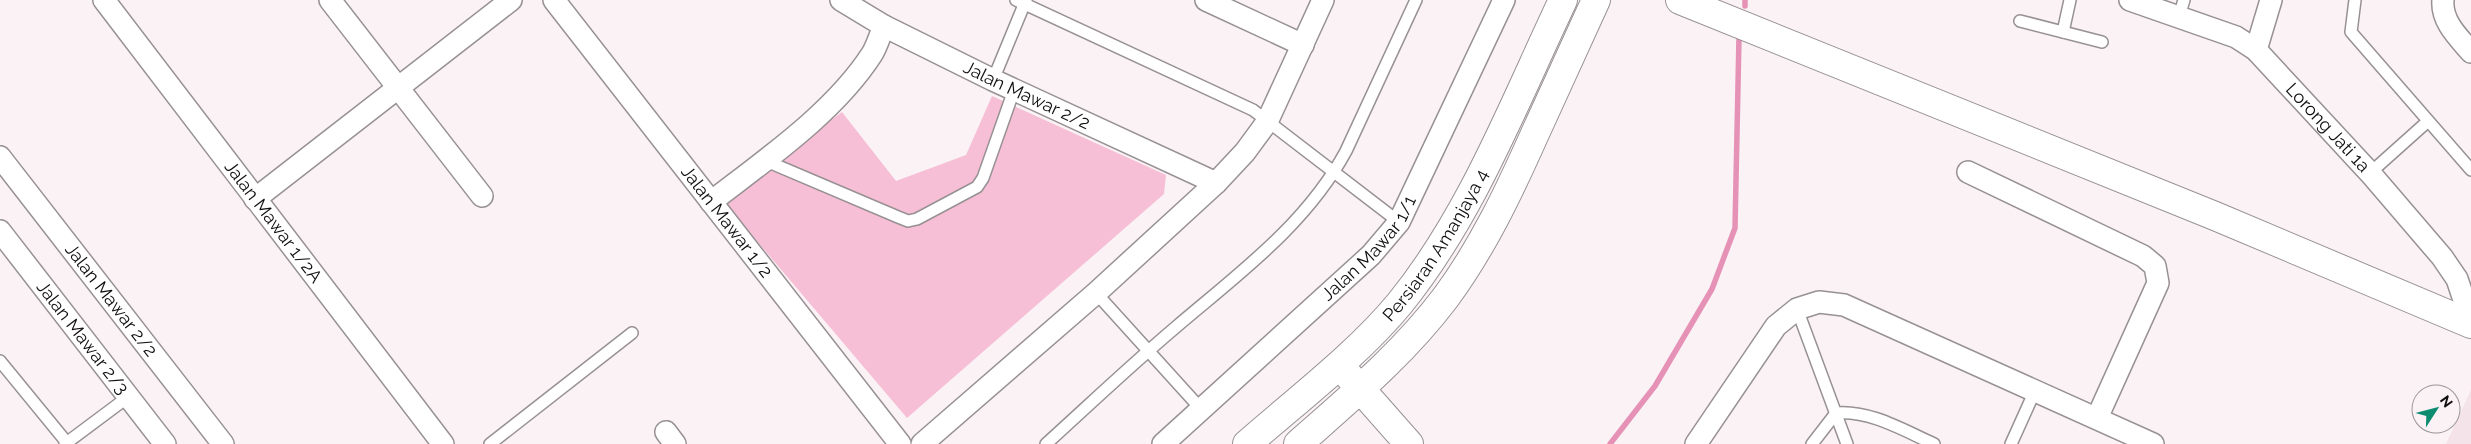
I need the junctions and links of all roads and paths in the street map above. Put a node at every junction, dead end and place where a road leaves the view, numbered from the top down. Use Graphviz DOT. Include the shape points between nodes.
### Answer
graph roads {
  1 [pos="104,0"];
  2 [pos="330,0"];
  3 [pos="511,0"];
  4 [pos="554,0"];
  5 [pos="841,0"];
  6 [pos="1206,0"];
  7 [pos="1323,0"];
  8 [pos="1416,0"];
  9 [pos="1504,0"];
  10 [pos="1563,0"];
  11 [pos="1596,0"];
  12 [pos="1680,0"];
  13 [pos="2070,0"];
  14 [pos="2130,0"];
  15 [pos="2272,0"];
  16 [pos="2355,0"];
  17 [pos="2443,0"];
  18 [pos="1022,1"];
  19 [pos="2181,8"];
  20 [pos="2020,20"];
  21 [pos="884,26"];
  22 [pos="2063,32"];
  23 [pos="2102,42"];
  24 [pos="1303,45"];
  25 [pos="2256,50"];
  26 [pos="2471,52"];
  27 [pos="993,80"];
  28 [pos="397,88"];
  29 [pos="1014,90"];
  30 [pos="1267,122"];
  31 [pos="2428,122"];
  32 [pos="0,157"];
  33 [pos="764,160"];
  34 [pos="2471,170"];
  35 [pos="1968,172"];
  36 [pos="1334,173"];
  37 [pos="2370,173"];
  38 [pos="1216,184"];
  39 [pos="482,196"];
  40 [pos="255,199"];
  41 [pos="711,202"];
  42 [pos="1399,222"];
  43 [pos="0,231"];
  44 [pos="1096,293"];
  45 [pos="1797,309"];
  46 [pos="2469,323"];
  47 [pos="632,333"];
  48 [pos="1148,351"];
  49 [pos="0,361"];
  50 [pos="1338,364"];
  51 [pos="1361,389"];
  52 [pos="2034,393"];
  53 [pos="128,397"];
  54 [pos="1202,409"];
  55 [pos="1836,413"];
  56 [pos="2097,418"];
  57 [pos="66,444"];
  58 [pos="165,444"];
  59 [pos="223,444"];
  60 [pos="443,444"];
  61 [pos="490,444"];
  62 [pos="900,444"];
  63 [pos="922,444"];
  64 [pos="1046,444"];
  65 [pos="1163,444"];
  66 [pos="1247,444"];
  67 [pos="1298,444"];
  68 [pos="1409,444"];
  69 [pos="1696,444"];
  70 [pos="1812,444"];
  71 [pos="1847,444"];
  72 [pos="1934,444"];
  73 [pos="2011,444"];
  74 [pos="2153,444"];
  1 -- 40 [label="street, Jalan Mawar 1/2A"];
  2 -- 28 [label="street"];
  3 -- 28 [label="street"];
  4 -- 41 [label="street, Jalan Mawar 1/2"];
  5 -- 21 [label="street, Jalan Mawar 2/2"];
  6 -- 24 [label="street"];
  7 -- 24 [label="street"];
  8 -- 36 [label="lane"];
  9 -- 42 [label="street, Jalan Mawar 1/1"];
  10 -- 50 [label="street, Persiaran Amanjaya 4" via="1467,202 1399,303"];
  11 -- 51 [label="street, Persiaran Amanjaya 4" via="1496,219 1446,297 1405,346"];
  12 -- 46 [label="street" via="2215,216"];
  13 -- 22 [label="lane"];
  14 -- 19 [label="street, Lorong Jati 1a"];
  15 -- 25 [label="street"];
  16 -- 31 [label="lane" via="2351,32"];
  17 -- 26 [label="street" via="2442,7 2450,27"];
  18 -- 27 [label="lane"];
  18 -- 30 [label="lane" via="1253,110"];
  19 -- 25 [label="street, Lorong Jati 1a"];
  20 -- 22 [label="lane"];
  21 -- 27 [label="street, Jalan Mawar 2/2"];
  21 -- 33 [label="street" via="872,54 833,103"];
  22 -- 23 [label="lane"];
  24 -- 30 [label="street"];
  25 -- 37 [label="street, Lorong Jati 1a"];
  27 -- 29 [label="street, Jalan Mawar 2/2"];
  28 -- 39 [label="street"];
  28 -- 40 [label="street"];
  29 -- 33 [label="lane" via="983,178 977,186 917,219 908,221"];
  29 -- 38 [label="street, Jalan Mawar 2/2"];
  30 -- 36 [label="lane"];
  30 -- 38 [label="street"];
  31 -- 34 [label="lane"];
  31 -- 37 [label="lane"];
  32 -- 59 [label="street, Jalan Mawar 2/2"];
  33 -- 41 [label="street"];
  35 -- 56 [label="street" via="2143,256 2155,266 2158,283"];
  36 -- 42 [label="lane"];
  36 -- 48 [label="lane" via="1279,239"];
  37 -- 46 [label="street, Lorong Jati 1a" via="2457,279"];
  38 -- 44 [label="street"];
  40 -- 60 [label="street, Jalan Mawar 1/2A"];
  41 -- 62 [label="street, Jalan Mawar 1/2"];
  42 -- 54 [label="street, Jalan Mawar 1/1" via="1371,255"];
  43 -- 53 [label="street, Jalan Mawar 2/3"];
  44 -- 48 [label="lane"];
  44 -- 63 [label="street"];
  45 -- 52 [label="street" via="1819,302 1844,305"];
  45 -- 55 [label="lane"];
  45 -- 69 [label="street" via="1776,326 1764,342"];
  47 -- 61 [label="lane"];
  48 -- 54 [label="lane"];
  48 -- 64 [label="lane"];
  49 -- 57 [label="lane"];
  50 -- 51 [label="street"];
  50 -- 66 [label="street, Persiaran Amanjaya 4"];
  51 -- 67 [label="street, Persiaran Amanjaya 4"];
  51 -- 68 [label="street"];
  52 -- 56 [label="street"];
  52 -- 73 [label="lane"];
  53 -- 57 [label="lane"];
  53 -- 58 [label="street, Jalan Mawar 2/3"];
  54 -- 65 [label="street, Jalan Mawar 1/1"];
  55 -- 70 [label="lane"];
  55 -- 71 [label="lane"];
  55 -- 72 [label="lane" via="1854,412 1883,421"];
  56 -- 74 [label="street"];
}
